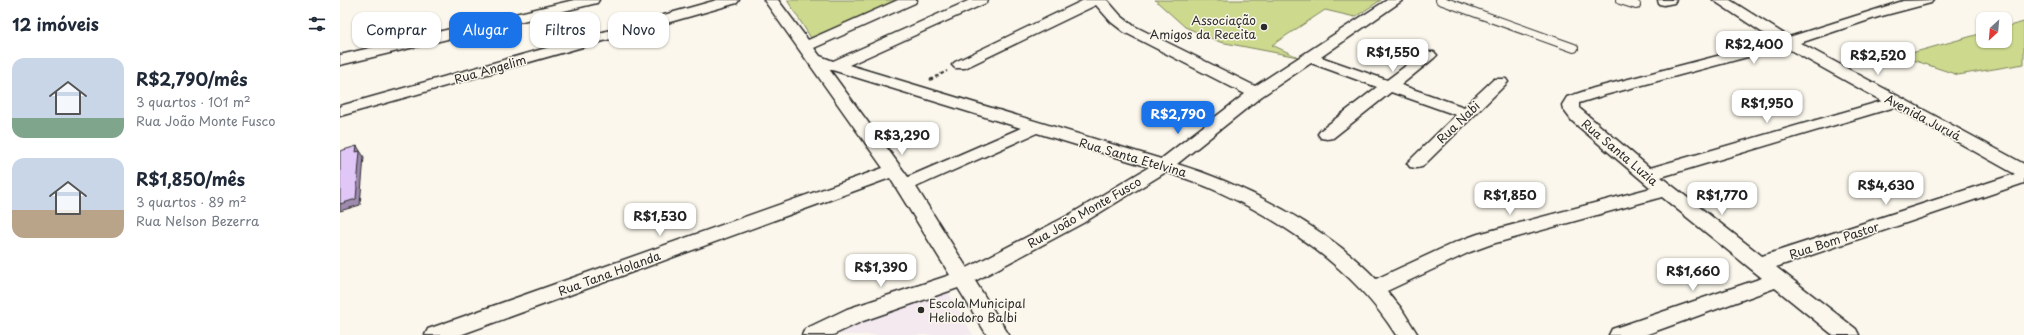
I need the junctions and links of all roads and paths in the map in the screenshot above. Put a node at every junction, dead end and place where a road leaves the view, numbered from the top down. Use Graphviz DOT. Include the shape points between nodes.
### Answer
graph roads {
  1 [pos="592,0"];
  2 [pos="732,0"];
  3 [pos="771,0"];
  4 [pos="910,0"];
  5 [pos="981,0"];
  6 [pos="1095,0"];
  7 [pos="1099,0"];
  8 [pos="1396,0"];
  9 [pos="1440,0"];
  10 [pos="1620,0"];
  11 [pos="1720,0"];
  12 [pos="1926,0"];
  13 [pos="1636,5"];
  14 [pos="1787,42"];
  15 [pos="1574,48"];
  16 [pos="808,53"];
  17 [pos="1429,55"];
  18 [pos="1310,58"];
  19 [pos="340,60"];
  20 [pos="960,65"];
  21 [pos="836,66"];
  22 [pos="1500,82"];
  23 [pos="1388,86"];
  24 [pos="909,90"];
  25 [pos="1256,93"];
  26 [pos="1895,102"];
  27 [pos="340,111"];
  28 [pos="1468,114"];
  29 [pos="1034,128"];
  30 [pos="1327,134"];
  31 [pos="1416,163"];
  32 [pos="1163,166"];
  33 [pos="2024,171"];
  34 [pos="1648,175"];
  35 [pos="2024,176"];
  36 [pos="899,178"];
  37 [pos="1665,190"];
  38 [pos="1759,265"];
  39 [pos="964,278"];
  40 [pos="1777,280"];
  41 [pos="1372,289"];
  42 [pos="436,335"];
  43 [pos="814,335"];
  44 [pos="998,335"];
  45 [pos="1407,335"];
  46 [pos="1620,335"];
  47 [pos="1848,335"];
  1 -- 19 [label="street"];
  2 -- 27 [label="street, Rua Angelim"];
  3 -- 16 [label="street"];
  4 -- 16 [label="street"];
  5 -- 21 [label="street"];
  6 -- 20 [label="street"];
  7 -- 25 [label="street" via="1129,29"];
  8 -- 18 [label="street, Rua João Monte Fusco"];
  9 -- 15 [label="lane"];
  10 -- 13 [label="lane"];
  11 -- 14 [label="street, Avenida Juruá"];
  12 -- 14 [label="street" via="1872,13"];
  14 -- 26 [label="street, Avenida Juruá"];
  14 -- 34 [label="street, Rua Santa Luzia" via="1617,85 1573,100 1571,109 1578,117"];
  16 -- 21 [label="street, Rua Santa Etelvina"];
  16 -- 36 [label="street"];
  17 -- 23 [label="street"];
  18 -- 23 [label="street"];
  18 -- 25 [label="street, Rua João Monte Fusco"];
  20 -- 24 [label="path"];
  21 -- 24 [label="street, Rua Santa Etelvina"];
  22 -- 28 [label="street, Rua Nabi"];
  23 -- 28 [label="street"];
  23 -- 30 [label="street"];
  24 -- 29 [label="street, Rua Santa Etelvina"];
  25 -- 32 [label="street, Rua João Monte Fusco"];
  26 -- 33 [label="street, Avenida Juruá"];
  26 -- 34 [label="street"];
  28 -- 31 [label="street, Rua Nabi"];
  29 -- 32 [label="street, Rua Santa Etelvina"];
  29 -- 36 [label="street, Rua Tana Holanda"];
  32 -- 39 [label="street, Rua João Monte Fusco" via="1076,219"];
  32 -- 41 [label="street, Rua Santa Etelvina" via="1202,177 1262,206 1308,233 1350,266"];
  34 -- 37 [label="street, Rua Santa Luzia"];
  35 -- 38 [label="street, Rua Bom Pastor"];
  36 -- 39 [label="street"];
  36 -- 42 [label="street, Rua Tana Holanda"];
  37 -- 38 [label="street, Rua Santa Luzia"];
  37 -- 41 [label="street" via="1485,239"];
  38 -- 40 [label="street, Rua Santa Luzia"];
  39 -- 43 [label="street, Rua João Monte Fusco" via="855,315"];
  39 -- 44 [label="street"];
  40 -- 46 [label="street"];
  40 -- 47 [label="street, Rua Santa Luzia"];
  41 -- 45 [label="street, Rua Santa Etelvina" via="1385,302"];
}
